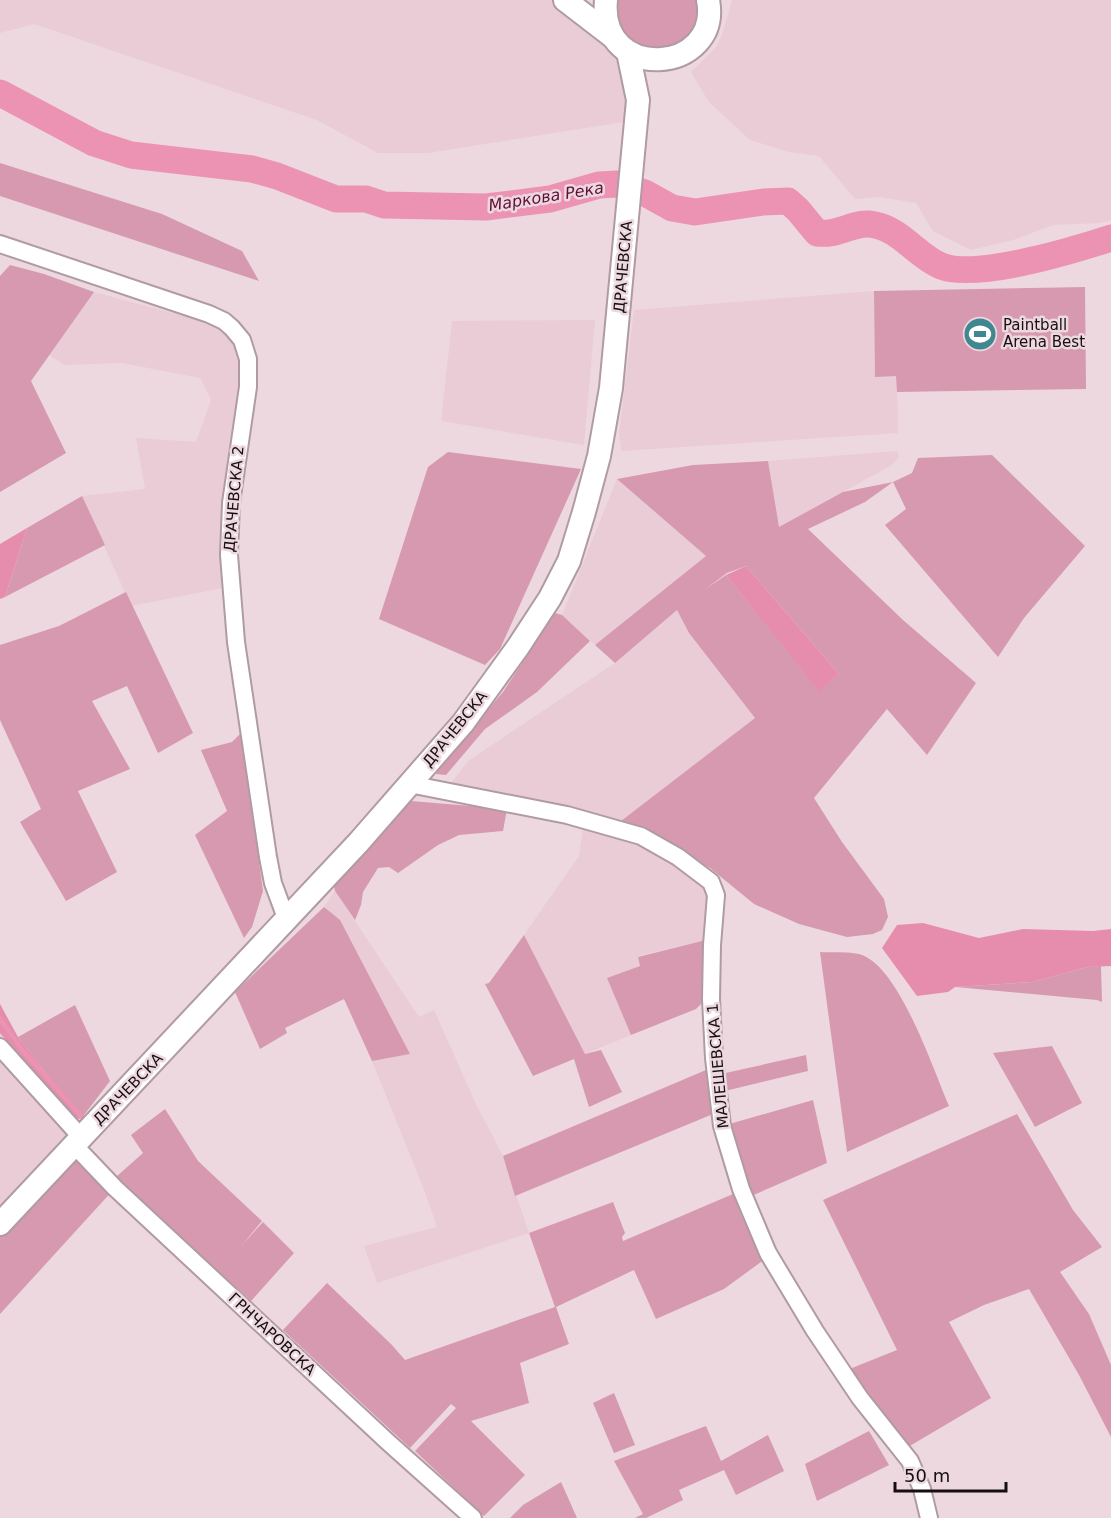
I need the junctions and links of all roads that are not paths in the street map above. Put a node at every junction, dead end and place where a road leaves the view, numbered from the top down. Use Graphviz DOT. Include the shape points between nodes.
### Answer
graph roads {
  1 [pos="565,0"];
  2 [pos="606,0"];
  3 [pos="709,2"];
  4 [pos="621,44"];
  5 [pos="663,60"];
  6 [pos="638,99"];
  7 [pos="0,244"];
  8 [pos="409,784"];
  9 [pos="286,918"];
  10 [pos="0,1047"];
  11 [pos="78,1141"];
  12 [pos="0,1224"];
  13 [pos="473,1518"];
  14 [pos="929,1518"];
  1 -- 4 [label="main road"];
  2 -- 4 [label="main road, ДРАЧЕВСКА" via="606,18"];
  3 -- 5 [label="main road" via="708,18 697,42 676,57"];
  4 -- 5 [label="main road" via="645,60"];
  4 -- 6 [label="main road, ДРАЧЕВСКА"];
  5 -- 6 [label="main road, ДРАЧЕВСКА"];
  6 -- 8 [label="main road, ДРАЧЕВСКА" via="611,388 599,456 569,561 518,647 463,723"];
  7 -- 9 [label="street, ДРАЧЕВСКА 2" via="209,314 224,321 242,340 248,359 248,387 231,503 229,555 236,642 268,857"];
  8 -- 9 [label="main road, ДРАЧЕВСКА"];
  8 -- 14 [label="street, МАЛЕШЕВСКА 1" via="567,815 641,836 711,882 716,896 712,966 714,1058 722,1126 741,1189 768,1253 815,1331 860,1398 910,1461"];
  9 -- 11 [label="main road, ДРАЧЕВСКА"];
  10 -- 11 [label="street, ГРНЧАРОВСКА"];
  11 -- 12 [label="main road, ДРАЧЕВСКА"];
  11 -- 13 [label="street, ГРНЧАРОВСКА" via="149,1220"];
}
